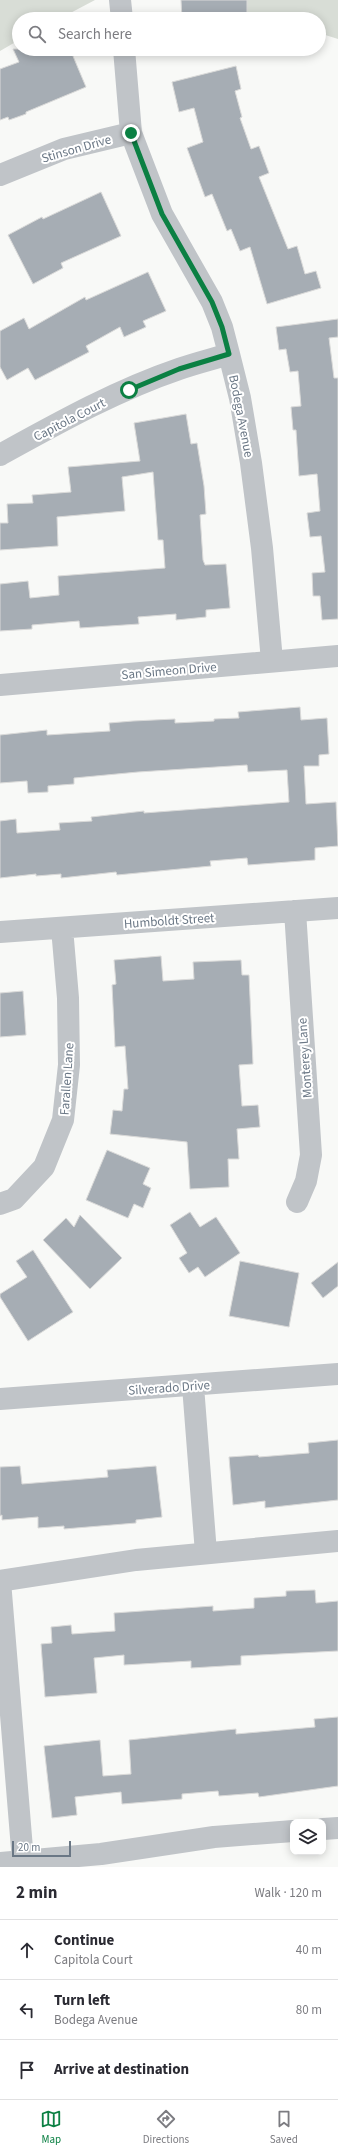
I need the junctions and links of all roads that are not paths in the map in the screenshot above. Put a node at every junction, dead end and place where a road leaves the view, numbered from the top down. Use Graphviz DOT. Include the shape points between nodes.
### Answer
graph roads {
  1 [pos="120,0"];
  2 [pos="121,12"];
  3 [pos="125,56"];
  4 [pos="131,133"];
  5 [pos="0,175"];
  6 [pos="229,354"];
  7 [pos="0,455"];
  8 [pos="338,656"];
  9 [pos="272,661"];
  10 [pos="0,685"];
  11 [pos="338,908"];
  12 [pos="295,911"];
  13 [pos="62,928"];
  14 [pos="0,932"];
  15 [pos="297,1202"];
  16 [pos="0,1204"];
  17 [pos="338,1374"];
  18 [pos="193,1386"];
  19 [pos="0,1399"];
  20 [pos="338,1541"];
  21 [pos="206,1553"];
  22 [pos="338,1828"];
  23 [pos="326,1829"];
  24 [pos="290,1831"];
  25 [pos="23,1861"];
  26 [pos="0,1863"];
  1 -- 2 [label="street"];
  3 -- 4 [label="street, Bodega Avenue"];
  4 -- 5 [label="street, Stinson Drive" via="64,149"];
  4 -- 6 [label="street, Bodega Avenue" via="162,214 212,302"];
  6 -- 7 [label="street, Capitola Court" via="179,369 129,390 58,423"];
  6 -- 9 [label="street, Bodega Avenue" via="240,398 251,463"];
  8 -- 9 [label="street, San Simeon Drive"];
  9 -- 10 [label="street, San Simeon Drive"];
  11 -- 12 [label="street, Humboldt Street"];
  12 -- 13 [label="street, Humboldt Street"];
  12 -- 15 [label="street, Monterey Lane" via="311,1155 306,1180"];
  13 -- 14 [label="street, Humboldt Street"];
  13 -- 16 [label="street, Farallen Lane" via="68,998 69,1065 63,1120 44,1167 14,1199"];
  17 -- 18 [label="street, Silverado Drive"];
  18 -- 19 [label="street, Silverado Drive"];
  18 -- 21 [label="street"];
  20 -- 21 [label="street"];
  21 -- 25 [label="street" via="136,1560 0,1581"];
  22 -- 23 [label="street"];
  24 -- 25 [label="street" via="214,1837 101,1854"];
  25 -- 26 [label="street"];
}
